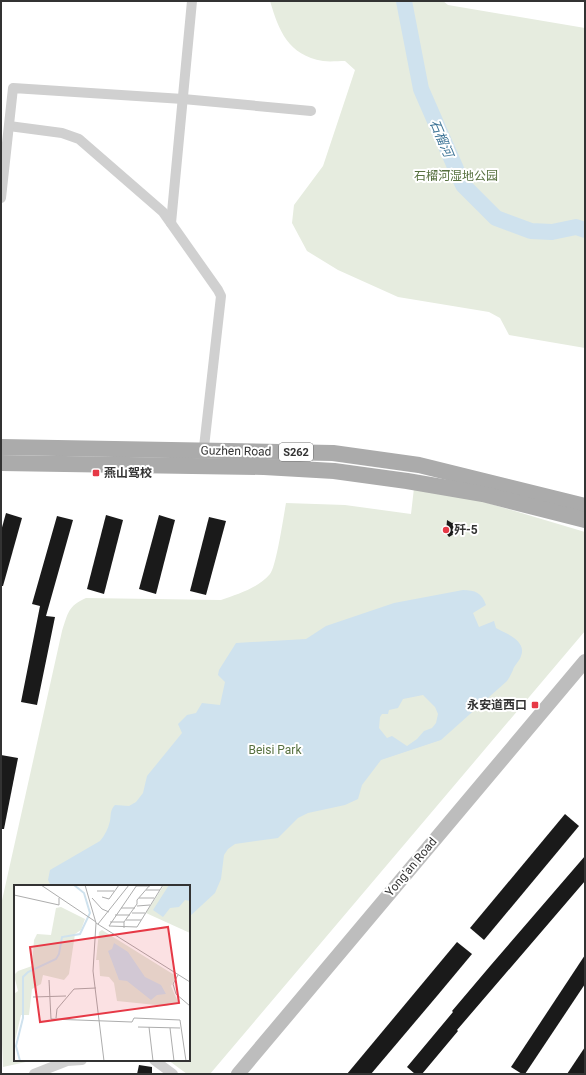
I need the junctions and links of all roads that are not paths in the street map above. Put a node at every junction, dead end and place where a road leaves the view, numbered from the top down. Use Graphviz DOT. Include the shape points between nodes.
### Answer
graph roads {
  1 [pos="192,1"];
  2 [pos="183,99"];
  3 [pos="311,111"];
  4 [pos="10,126"];
  5 [pos="1,198"];
  6 [pos="171,223"];
  7 [pos="1,447"];
  8 [pos="203,450"];
  9 [pos="1,463"];
  10 [pos="201,466"];
  11 [pos="585,506"];
  12 [pos="585,520"];
  13 [pos="585,661"];
  14 [pos="67,1061"];
  15 [pos="155,1061"];
  16 [pos="34,1074"];
  17 [pos="172,1074"];
  18 [pos="238,1074"];
  1 -- 2 [label="street"];
  2 -- 3 [label="street"];
  2 -- 4 [label="street" via="13,88"];
  2 -- 6 [label="street"];
  4 -- 5 [label="street"];
  4 -- 6 [label="street" via="62,133 79,139 163,212"];
  6 -- 8 [label="street" via="221,296"];
  7 -- 8 [label="main road, Guzhen Road / S262"];
  8 -- 10 [label="street"];
  8 -- 11 [label="main road, Guzhen Road / S262" via="333,453 419,465"];
  9 -- 10 [label="main road, Guzhen Road / S262"];
  10 -- 12 [label="main road, Guzhen Road / S262" via="334,471 393,479 483,494"];
  13 -- 18 [label="main road, Yong'an Road"];
  14 -- 16 [label="street"];
  15 -- 17 [label="street"];
}
